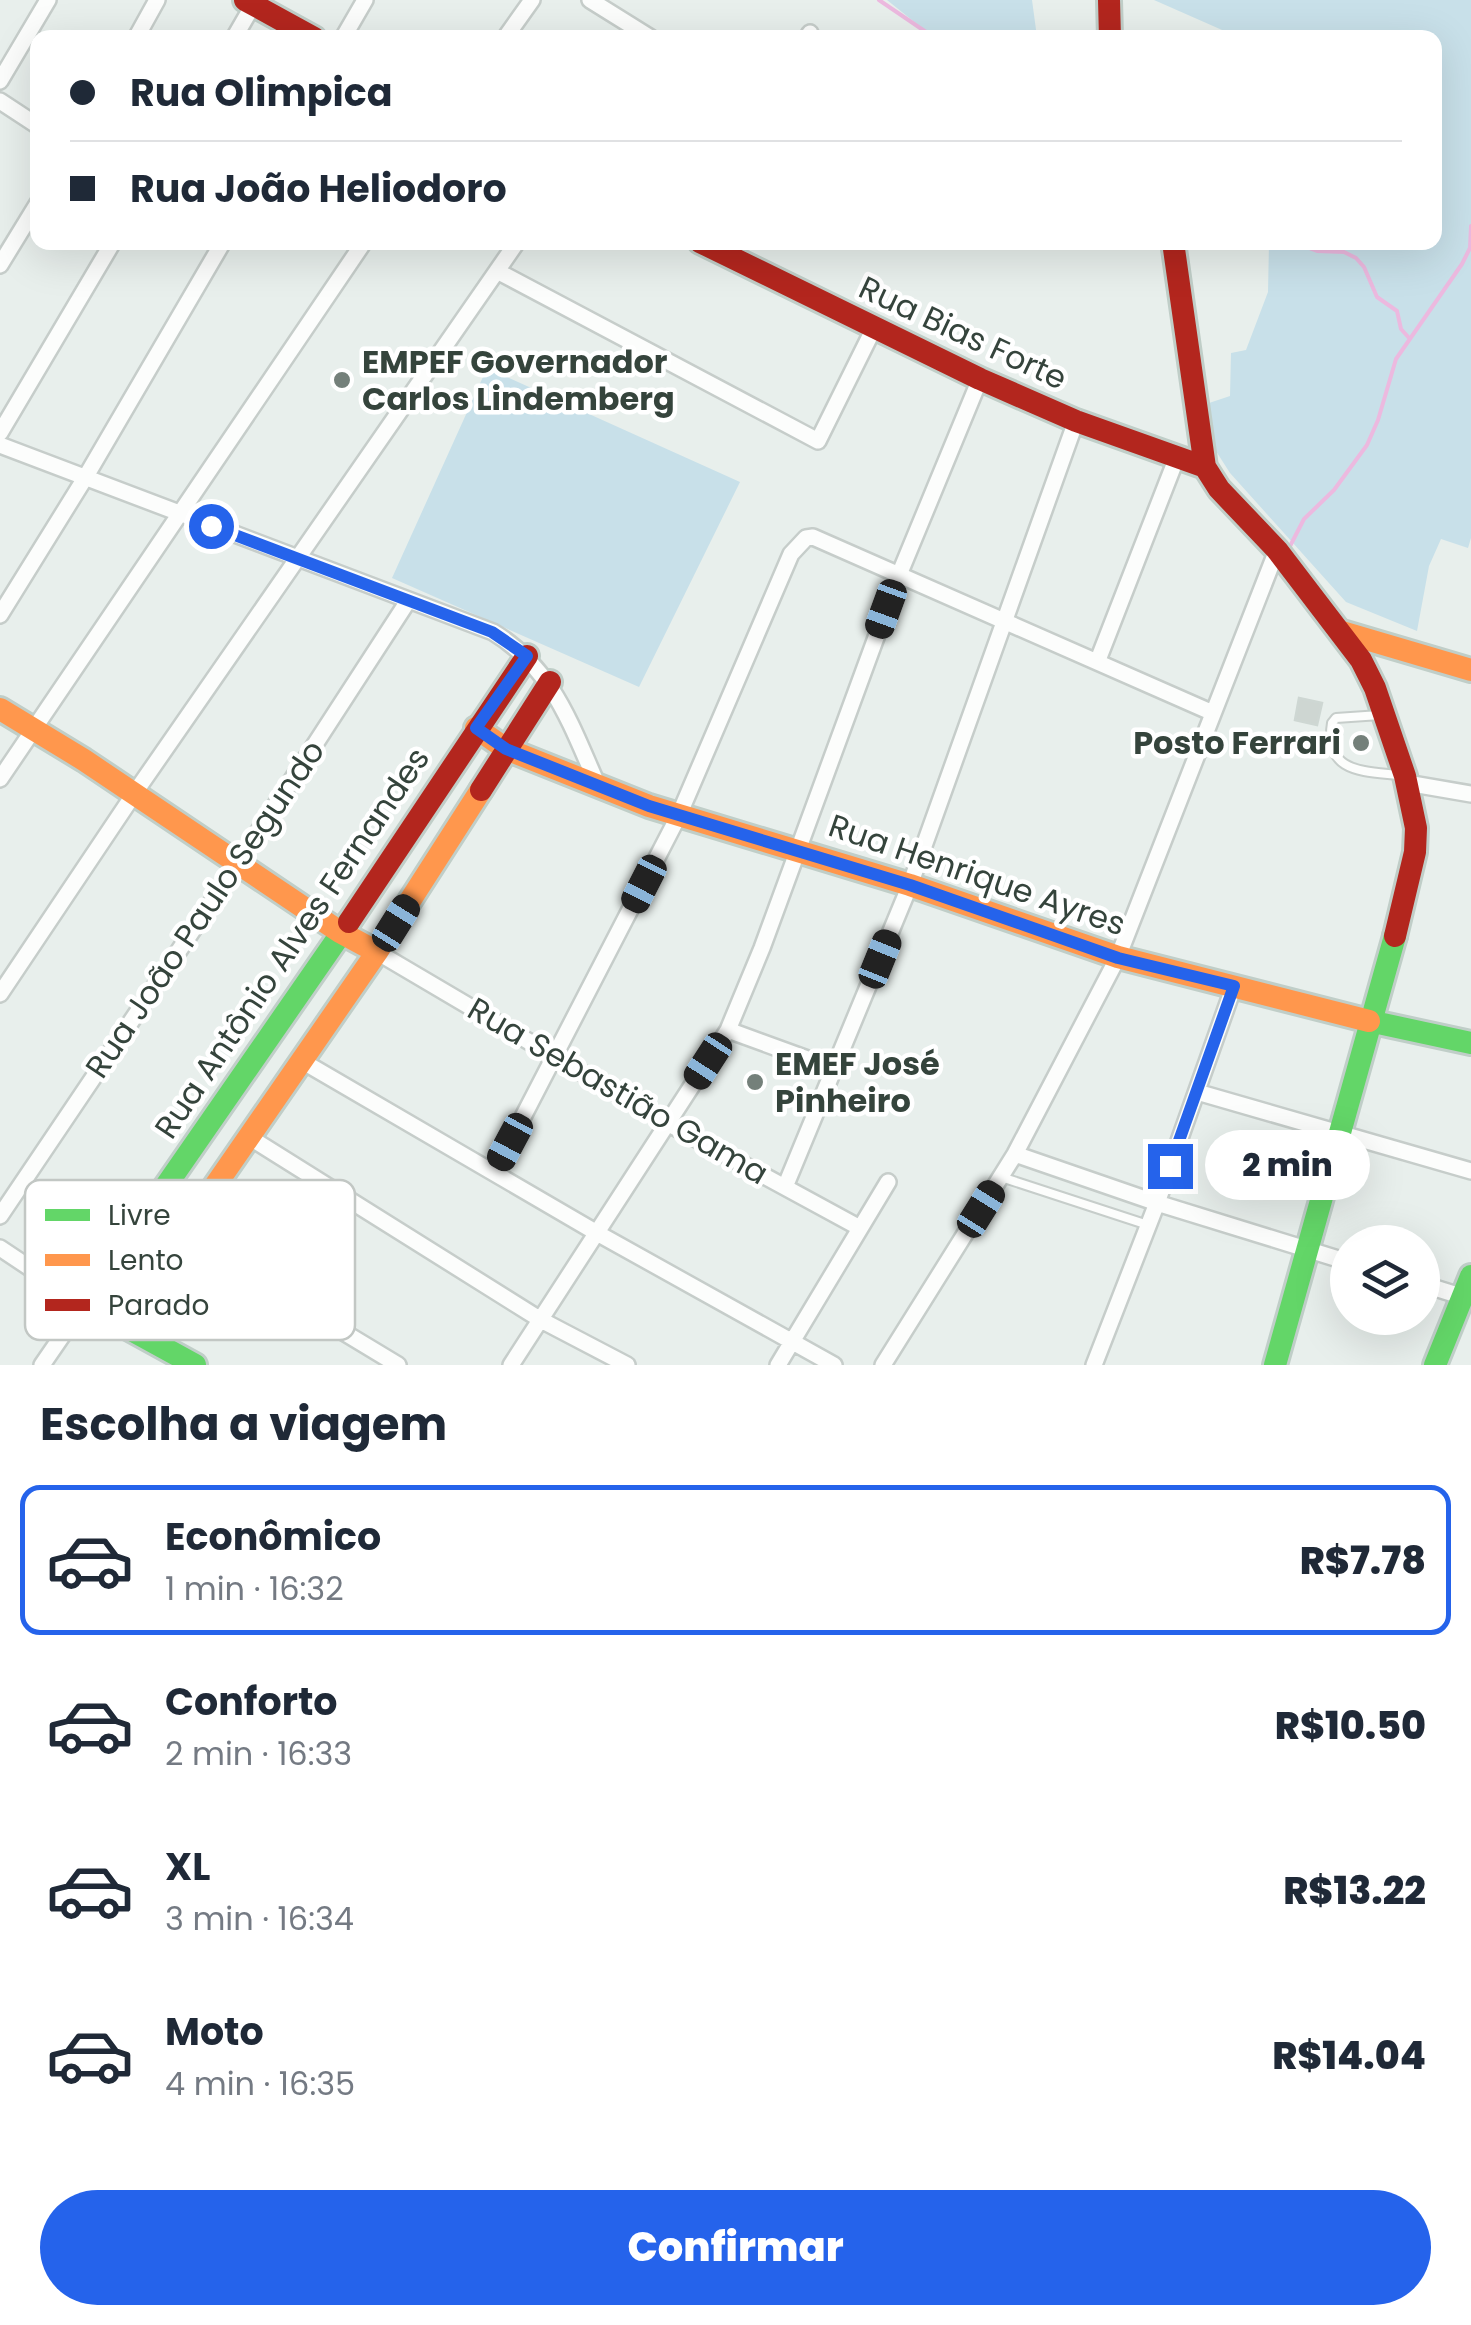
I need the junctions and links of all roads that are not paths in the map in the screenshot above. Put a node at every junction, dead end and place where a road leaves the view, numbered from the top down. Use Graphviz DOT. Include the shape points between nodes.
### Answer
graph roads {
  1 [pos="48,0"];
  2 [pos="158,0"];
  3 [pos="366,0"];
  4 [pos="532,0"];
  5 [pos="590,0"];
  6 [pos="1109,0"];
  7 [pos="252,2"];
  8 [pos="30,30"];
  9 [pos="30,30"];
  10 [pos="141,30"];
  11 [pos="238,30"];
  12 [pos="300,30"];
  13 [pos="348,30"];
  14 [pos="511,30"];
  15 [pos="638,30"];
  16 [pos="1110,30"];
  17 [pos="0,81"];
  18 [pos="0,101"];
  19 [pos="30,121"];
  20 [pos="30,216"];
  21 [pos="108,250"];
  22 [pos="216,250"];
  23 [pos="359,250"];
  24 [pos="512,250"];
  25 [pos="716,250"];
  26 [pos="1174,250"];
  27 [pos="0,266"];
  28 [pos="497,272"];
  29 [pos="874,328"];
  30 [pos="980,380"];
  31 [pos="1076,421"];
  32 [pos="0,433"];
  33 [pos="0,445"];
  34 [pos="1177,457"];
  35 [pos="1205,467"];
  36 [pos="85,478"];
  37 [pos="182,515"];
  38 [pos="1277,550"];
  39 [pos="298,560"];
  40 [pos="899,574"];
  41 [pos="408,601"];
  42 [pos="0,615"];
  43 [pos="1004,620"];
  44 [pos="1342,632"];
  45 [pos="527,656"];
  46 [pos="1098,660"];
  47 [pos="1471,670"];
  48 [pos="550,682"];
  49 [pos="0,710"];
  50 [pos="1213,713"];
  51 [pos="1384,715"];
  52 [pos="476,728"];
  53 [pos="34,730"];
  54 [pos="506,749"];
  55 [pos="0,779"];
  56 [pos="1406,779"];
  57 [pos="599,788"];
  58 [pos="134,794"];
  59 [pos="1471,794"];
  60 [pos="678,814"];
  61 [pos="797,849"];
  62 [pos="238,863"];
  63 [pos="910,885"];
  64 [pos="340,932"];
  65 [pos="378,952"];
  66 [pos="1118,958"];
  67 [pos="1234,986"];
  68 [pos="0,994"];
  69 [pos="1369,1021"];
  70 [pos="728,1030"];
  71 [pos="1471,1043"];
  72 [pos="556,1058"];
  73 [pos="302,1061"];
  74 [pos="836,1070"];
  75 [pos="1197,1092"];
  76 [pos="668,1124"];
  77 [pos="1338,1131"];
  78 [pos="249,1137"];
  79 [pos="1015,1154"];
  80 [pos="495,1171"];
  81 [pos="1471,1171"];
  82 [pos="1001,1177"];
  83 [pos="171,1180"];
  84 [pos="219,1180"];
  85 [pos="318,1180"];
  86 [pos="888,1182"];
  87 [pos="785,1186"];
  88 [pos="1157,1202"];
  89 [pos="355,1203"];
  90 [pos="0,1216"];
  91 [pos="1148,1224"];
  92 [pos="860,1228"];
  93 [pos="597,1233"];
  94 [pos="0,1248"];
  95 [pos="1307,1249"];
  96 [pos="1330,1256"];
  97 [pos="25,1265"];
  98 [pos="1440,1286"];
  99 [pos="1468,1290"];
  100 [pos="541,1320"];
  101 [pos="355,1339"];
  102 [pos="59,1340"];
  103 [pos="150,1340"];
  104 [pos="793,1342"];
  105 [pos="374,1350"];
  106 [pos="42,1365"];
  107 [pos="195,1365"];
  108 [pos="362,1365"];
  109 [pos="398,1365"];
  110 [pos="511,1365"];
  111 [pos="626,1365"];
  112 [pos="778,1365"];
  113 [pos="834,1365"];
  114 [pos="884,1365"];
  115 [pos="1094,1365"];
  116 [pos="1275,1365"];
  117 [pos="1436,1365"];
  1 -- 9 [label="street"];
  2 -- 10 [label="street"];
  3 -- 13 [label="street"];
  4 -- 14 [label="street"];
  5 -- 15 [label="street"];
  6 -- 16 [label="street"];
  7 -- 11 [label="street"];
  7 -- 12 [label="street"];
  8 -- 17 [label="street"];
  18 -- 19 [label="street"];
  20 -- 27 [label="street"];
  21 -- 32 [label="street"];
  22 -- 36 [label="street"];
  23 -- 37 [label="street"];
  24 -- 28 [label="street"];
  25 -- 29 [label="street, Rua Bias Forte"];
  26 -- 35 [label="street"];
  28 -- 29 [label="street" via="818,440"];
  28 -- 39 [label="street"];
  29 -- 30 [label="street, Rua Bias Forte"];
  30 -- 31 [label="street, Rua Bias Forte"];
  30 -- 40 [label="street"];
  31 -- 34 [label="street, Rua Bias Forte"];
  31 -- 43 [label="street"];
  33 -- 36 [label="street"];
  34 -- 35 [label="street, Rua Bias Forte"];
  34 -- 46 [label="street"];
  35 -- 38 [label="street"];
  36 -- 37 [label="street"];
  36 -- 42 [label="street"];
  37 -- 39 [label="street"];
  37 -- 53 [label="street"];
  38 -- 44 [label="street"];
  38 -- 50 [label="street"];
  39 -- 41 [label="street"];
  39 -- 58 [label="street"];
  40 -- 43 [label="street"];
  40 -- 60 [label="street" via="813,537 800,542"];
  40 -- 61 [label="street"];
  41 -- 45 [label="street" via="492,632"];
  41 -- 62 [label="street, Rua João Paulo Segundo"];
  43 -- 46 [label="street"];
  43 -- 63 [label="street"];
  44 -- 47 [label="street"];
  44 -- 51 [label="street"];
  45 -- 48 [label="street"];
  45 -- 52 [label="street, Rua Antônio Alves Fernandes"];
  46 -- 50 [label="street"];
  48 -- 54 [label="street"];
  48 -- 57 [label="street"];
  49 -- 53 [label="street"];
  50 -- 66 [label="street"];
  51 -- 56 [label="street"];
  51 -- 56 [label="lane" via="1336,718 1332,742 1348,768"];
  52 -- 54 [label="street, Rua Henrique Ayres"];
  52 -- 64 [label="street, Rua Antônio Alves Fernandes"];
  53 -- 55 [label="street"];
  53 -- 58 [label="street"];
  54 -- 57 [label="street, Rua Henrique Ayres"];
  54 -- 65 [label="street"];
  56 -- 59 [label="street"];
  56 -- 69 [label="street" via="1414,852"];
  57 -- 60 [label="street, Rua Henrique Ayres"];
  58 -- 62 [label="street"];
  58 -- 68 [label="street"];
  60 -- 61 [label="street, Rua Henrique Ayres"];
  60 -- 72 [label="street"];
  61 -- 63 [label="street, Rua Henrique Ayres"];
  61 -- 70 [label="street"];
  62 -- 64 [label="street"];
  62 -- 90 [label="street, Rua João Paulo Segundo"];
  63 -- 66 [label="street, Rua Henrique Ayres"];
  63 -- 74 [label="street"];
  64 -- 65 [label="street"];
  64 -- 83 [label="street, Rua Antônio Alves Fernandes"];
  65 -- 72 [label="street, Rua Sebastião Gama"];
  65 -- 73 [label="street"];
  66 -- 67 [label="street, Rua Henrique Ayres"];
  66 -- 79 [label="street"];
  67 -- 69 [label="street, Rua Henrique Ayres"];
  67 -- 75 [label="street"];
  69 -- 71 [label="street, Rua Henrique Ayres"];
  69 -- 77 [label="street"];
  70 -- 74 [label="street"];
  70 -- 76 [label="street"];
  72 -- 76 [label="street, Rua Sebastião Gama"];
  72 -- 80 [label="street"];
  73 -- 78 [label="street"];
  73 -- 80 [label="street"];
  74 -- 87 [label="street"];
  75 -- 77 [label="street"];
  75 -- 88 [label="street"];
  76 -- 87 [label="street, Rua Sebastião Gama"];
  76 -- 93 [label="street"];
  77 -- 81 [label="street"];
  77 -- 95 [label="street"];
  78 -- 84 [label="street"];
  78 -- 85 [label="street"];
  79 -- 82 [label="street"];
  79 -- 88 [label="street"];
  80 -- 93 [label="street"];
  82 -- 91 [label="lane"];
  82 -- 114 [label="street"];
  86 -- 92 [label="street"];
  87 -- 92 [label="street, Rua Sebastião Gama"];
  88 -- 91 [label="street"];
  88 -- 95 [label="street"];
  89 -- 100 [label="street"];
  91 -- 115 [label="street"];
  92 -- 104 [label="street"];
  93 -- 100 [label="street"];
  93 -- 104 [label="street"];
  94 -- 97 [label="street"];
  95 -- 96 [label="street"];
  95 -- 116 [label="street"];
  98 -- 99 [label="street"];
  99 -- 117 [label="street"];
  100 -- 110 [label="street"];
  100 -- 111 [label="street"];
  101 -- 105 [label="street"];
  102 -- 106 [label="street, Rua Antônio Alves Fernandes"];
  103 -- 107 [label="street"];
  104 -- 112 [label="street"];
  104 -- 113 [label="street"];
  105 -- 108 [label="street"];
  105 -- 109 [label="street"];
}
